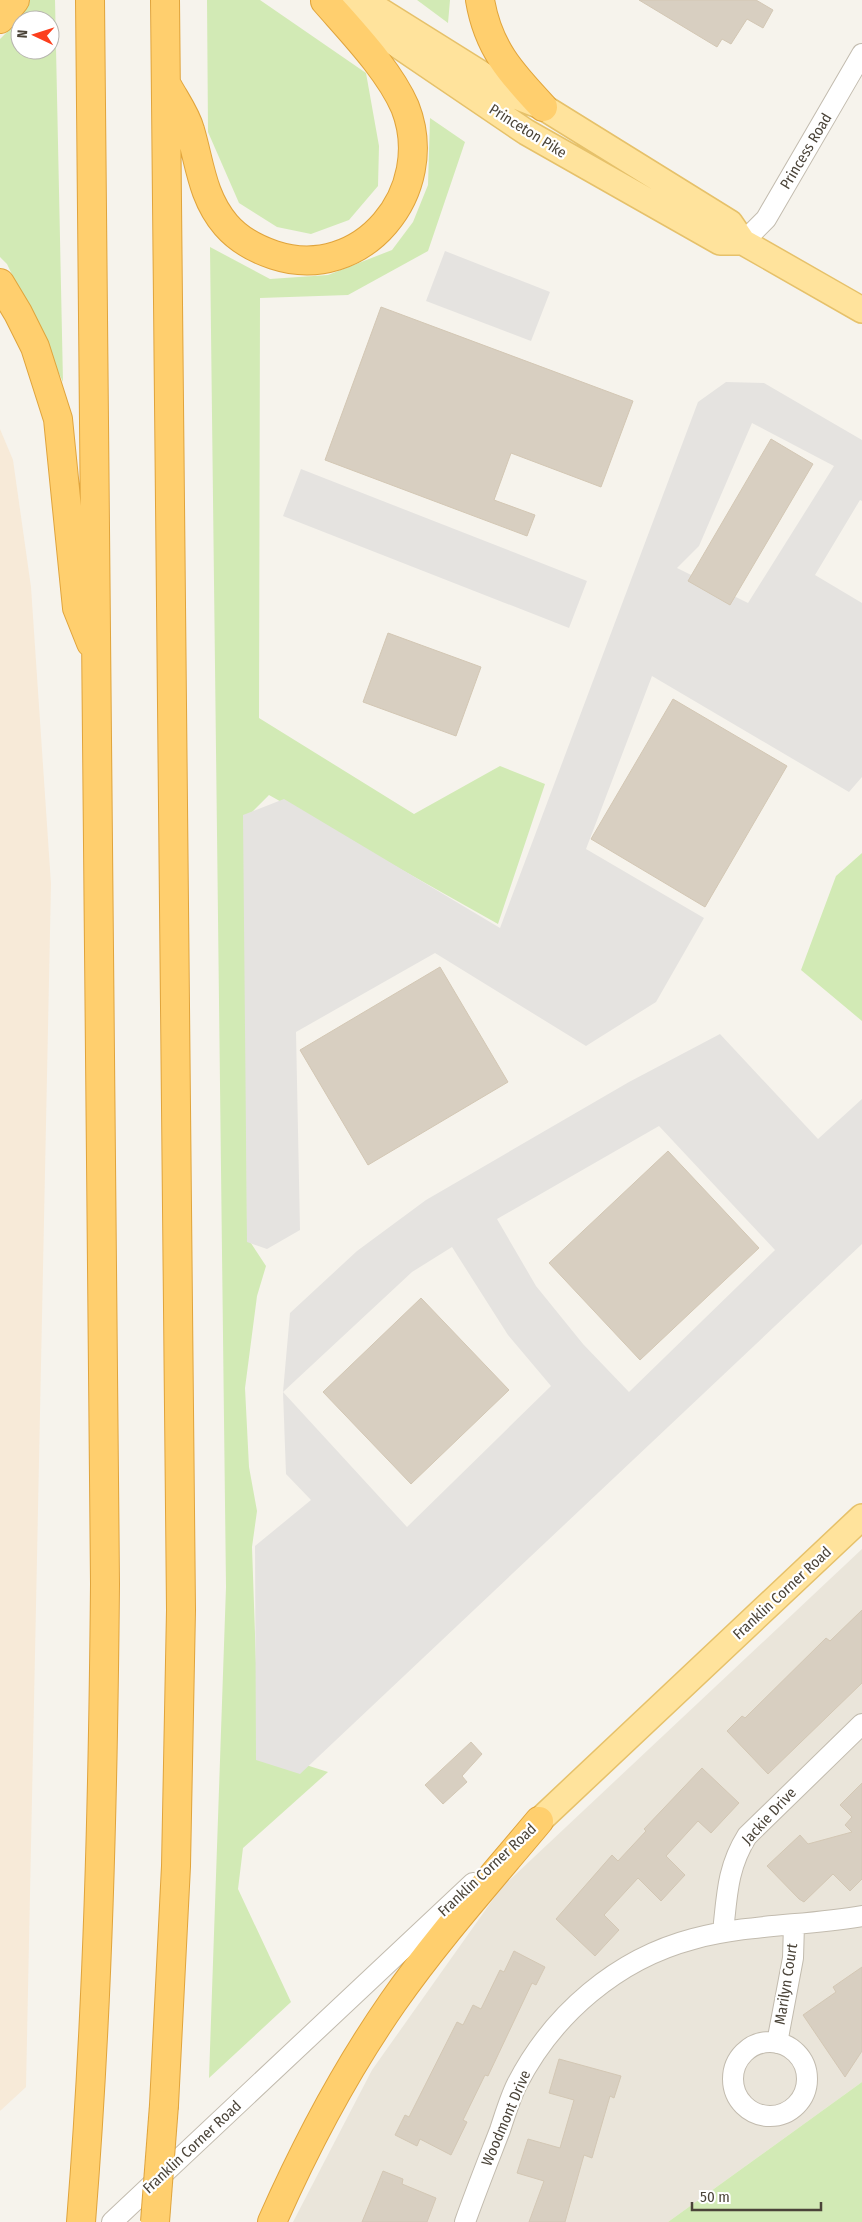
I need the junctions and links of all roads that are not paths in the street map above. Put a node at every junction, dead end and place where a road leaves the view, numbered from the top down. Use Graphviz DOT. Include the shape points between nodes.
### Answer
graph roads {
  1 [pos="15,0"];
  2 [pos="90,0"];
  3 [pos="165,0"];
  4 [pos="363,0"];
  5 [pos="480,0"];
  6 [pos="324,1"];
  7 [pos="0,19"];
  8 [pos="862,54"];
  9 [pos="166,82"];
  10 [pos="543,107"];
  11 [pos="743,242"];
  12 [pos="0,283"];
  13 [pos="862,310"];
  14 [pos="97,657"];
  15 [pos="862,1517"];
  16 [pos="862,1724"];
  17 [pos="539,1822"];
  18 [pos="862,1916"];
  19 [pos="794,1925"];
  20 [pos="723,1932"];
  21 [pos="777,2043"];
  22 [pos="81,2222"];
  23 [pos="112,2222"];
  24 [pos="155,2222"];
  25 [pos="272,2222"];
  26 [pos="465,2222"];
  1 -- 7 [label="highway"];
  2 -- 14 [label="highway"];
  3 -- 9 [label="highway"];
  4 -- 10 [label="main road, Princeton Pike" via="518,97"];
  5 -- 10 [label="highway" via="489,33 503,62"];
  6 -- 9 [label="highway" via="395,88 411,131 410,175 400,203 382,228 348,251 325,258 282,258 256,247 227,226 214,210 206,192 190,129"];
  6 -- 11 [label="main road, Princeton Pike" via="352,14 526,132 720,242"];
  8 -- 11 [label="street, Princess Road" via="766,219"];
  9 -- 24 [label="highway, bridge" via="181,1610 176,1866"];
  10 -- 11 [label="main road, Princeton Pike" via="730,223"];
  11 -- 13 [label="main road, Princeton Pike"];
  12 -- 14 [label="highway" via="35,347 58,419 77,608"];
  14 -- 22 [label="highway" via="105,1584 103,1787 96,1977"];
  15 -- 17 [label="main road, Franklin Corner Road"];
  16 -- 20 [label="street, Jackie Drive" via="746,1836 735,1854 729,1874"];
  17 -- 23 [label="street, Franklin Corner Road"];
  17 -- 25 [label="highway" via="444,1934 389,2009 316,2128"];
  18 -- 19 [label="street, Woodmont Drive"];
  19 -- 20 [label="street, Woodmont Drive"];
  19 -- 21 [label="street, Marilyn Court" via="793,1958"];
  20 -- 26 [label="street, Woodmont Drive" via="661,1950 630,1964 580,2001 556,2025 533,2056 517,2086"];
}
